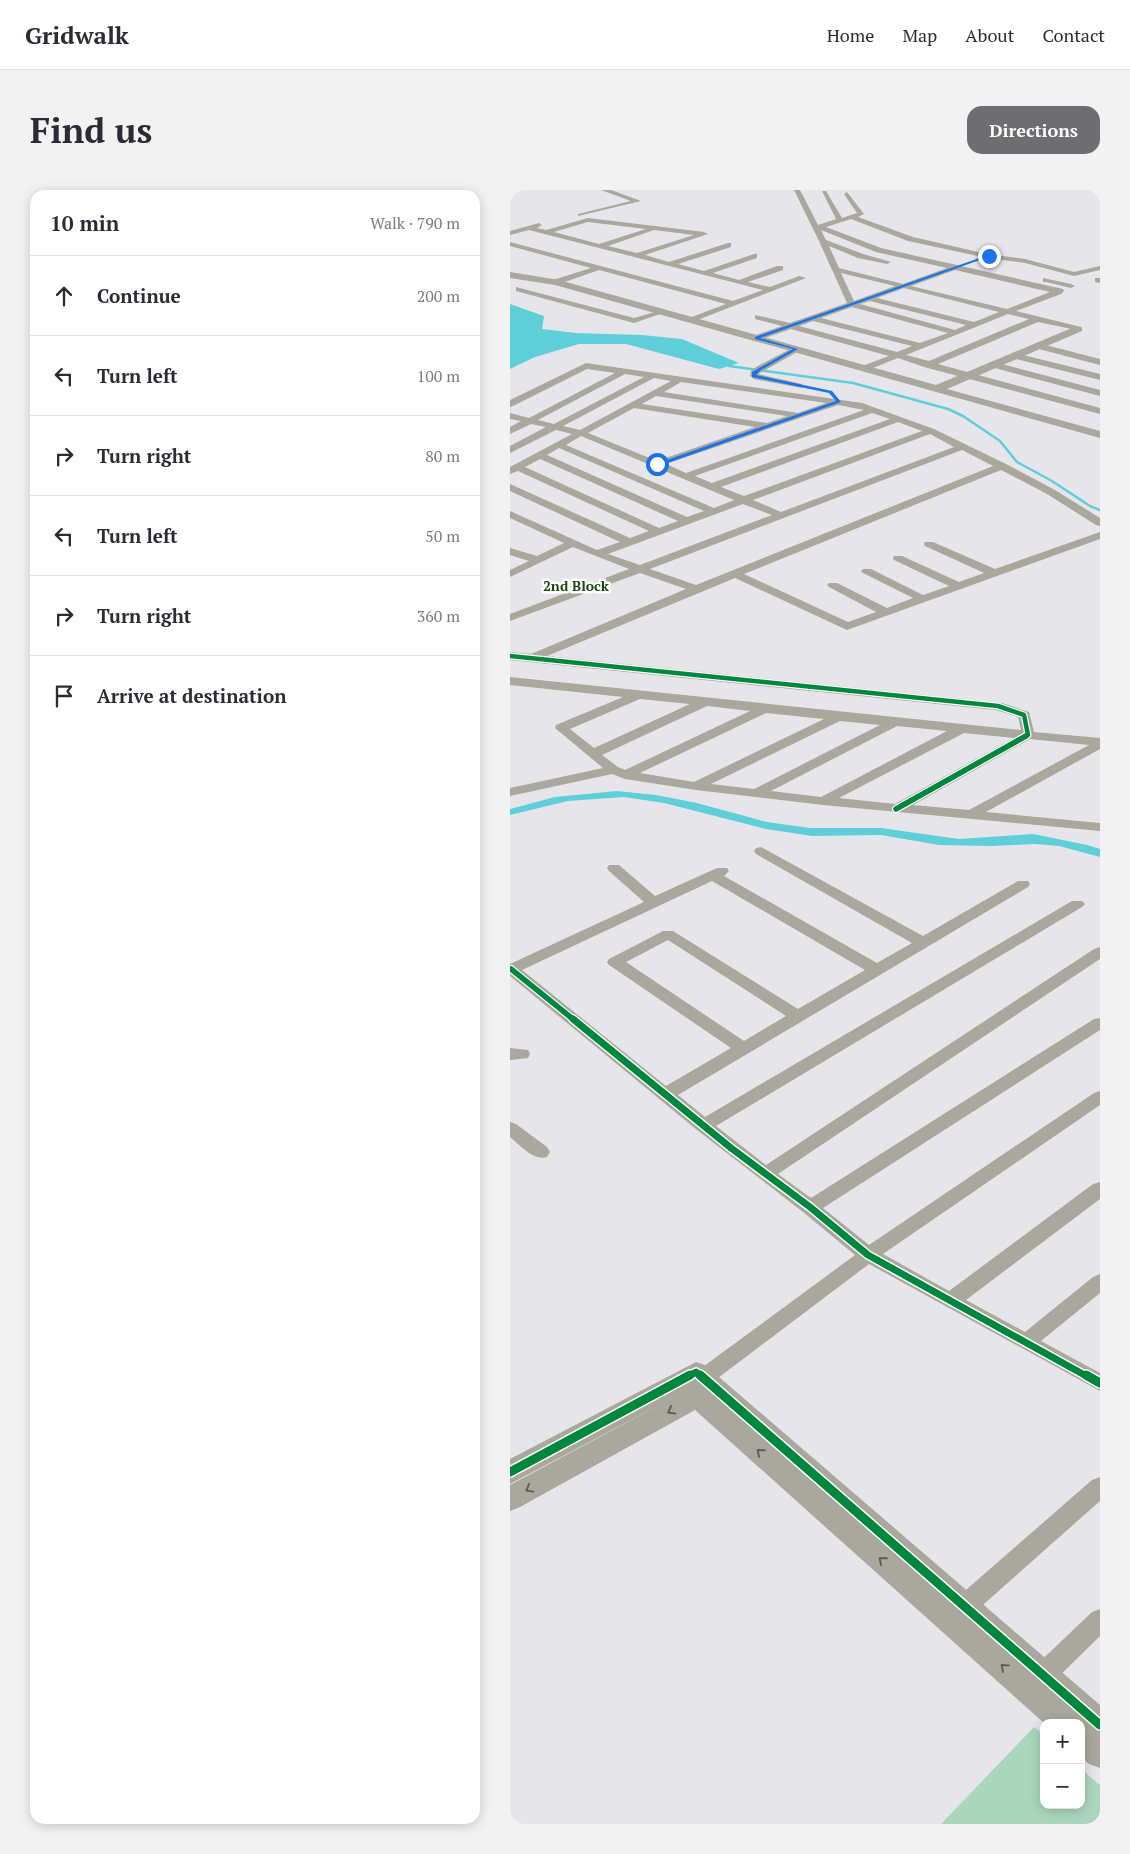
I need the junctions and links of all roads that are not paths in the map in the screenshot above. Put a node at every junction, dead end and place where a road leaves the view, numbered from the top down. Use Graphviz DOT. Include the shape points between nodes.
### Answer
graph roads {
  1 [pos="604,190"];
  2 [pos="797,190"];
  3 [pos="824,192"];
  4 [pos="847,194"];
  5 [pos="851,217"];
  6 [pos="557,221"];
  7 [pos="837,221"];
  8 [pos="548,223"];
  9 [pos="612,223"];
  10 [pos="635,226"];
  11 [pos="818,227"];
  12 [pos="529,228"];
  13 [pos="594,228"];
  14 [pos="658,228"];
  15 [pos="852,228"];
  16 [pos="584,231"];
  17 [pos="617,231"];
  18 [pos="680,231"];
  19 [pos="547,232"];
  20 [pos="510,233"];
  21 [pos="600,236"];
  22 [pos="662,236"];
  23 [pos="565,237"];
  24 [pos="914,238"];
  25 [pos="583,241"];
  26 [pos="823,242"];
  27 [pos="510,244"];
  28 [pos="635,245"];
  29 [pos="728,245"];
  30 [pos="894,245"];
  31 [pos="600,246"];
  32 [pos="904,247"];
  33 [pos="617,250"];
  34 [pos="879,250"];
  35 [pos="638,256"];
  36 [pos="754,256"];
  37 [pos="861,256"];
  38 [pos="985,256"];
  39 [pos="670,264"];
  40 [pos="899,265"];
  41 [pos="834,267"];
  42 [pos="600,268"];
  43 [pos="780,268"];
  44 [pos="955,268"];
  45 [pos="1100,268"];
  46 [pos="918,269"];
  47 [pos="1046,270"];
  48 [pos="705,273"];
  49 [pos="937,274"];
  50 [pos="510,275"];
  51 [pos="902,275"];
  52 [pos="1023,275"];
  53 [pos="802,278"];
  54 [pos="956,278"];
  55 [pos="921,279"];
  56 [pos="550,282"];
  57 [pos="740,282"];
  58 [pos="940,284"];
  59 [pos="902,286"];
  60 [pos="771,290"];
  61 [pos="886,292"];
  62 [pos="1058,292"];
  63 [pos="1023,294"];
  64 [pos="905,297"];
  65 [pos="868,298"];
  66 [pos="1042,298"];
  67 [pos="1007,300"];
  68 [pos="734,304"];
  69 [pos="850,304"];
  70 [pos="1026,305"];
  71 [pos="834,310"];
  72 [pos="662,312"];
  73 [pos="1008,312"];
  74 [pos="972,313"];
  75 [pos="851,315"];
  76 [pos="758,317"];
  77 [pos="812,318"];
  78 [pos="992,318"];
  79 [pos="1037,319"];
  80 [pos="692,320"];
  81 [pos="974,325"];
  82 [pos="790,326"];
  83 [pos="1078,329"];
  84 [pos="955,332"];
  85 [pos="922,334"];
  86 [pos="756,338"];
  87 [pos="940,338"];
  88 [pos="920,346"];
  89 [pos="1038,346"];
  90 [pos="796,349"];
  91 [pos="896,356"];
  92 [pos="1015,356"];
  93 [pos="1100,362"];
  94 [pos="927,364"];
  95 [pos="994,365"];
  96 [pos="865,368"];
  97 [pos="625,371"];
  98 [pos="654,375"];
  99 [pos="968,376"];
  100 [pos="1100,378"];
  101 [pos="681,379"];
  102 [pos="937,389"];
  103 [pos="655,393"];
  104 [pos="1100,393"];
  105 [pos="1100,400"];
  106 [pos="839,402"];
  107 [pos="510,404"];
  108 [pos="634,404"];
  109 [pos="1085,407"];
  110 [pos="872,410"];
  111 [pos="1100,411"];
  112 [pos="798,415"];
  113 [pos="510,416"];
  114 [pos="899,419"];
  115 [pos="530,421"];
  116 [pos="766,426"];
  117 [pos="554,427"];
  118 [pos="510,430"];
  119 [pos="931,431"];
  120 [pos="581,433"];
  121 [pos="1099,433"];
  122 [pos="559,444"];
  123 [pos="962,446"];
  124 [pos="510,450"];
  125 [pos="539,455"];
  126 [pos="657,464"];
  127 [pos="1003,466"];
  128 [pos="514,469"];
  129 [pos="686,476"];
  130 [pos="510,487"];
  131 [pos="712,487"];
  132 [pos="743,500"];
  133 [pos="713,511"];
  134 [pos="510,514"];
  135 [pos="780,515"];
  136 [pos="687,521"];
  137 [pos="1100,523"];
  138 [pos="657,532"];
  139 [pos="1100,535"];
  140 [pos="628,542"];
  141 [pos="573,544"];
  142 [pos="929,544"];
  143 [pos="510,551"];
  144 [pos="597,554"];
  145 [pos="898,558"];
  146 [pos="538,560"];
  147 [pos="636,569"];
  148 [pos="867,571"];
  149 [pos="994,573"];
  150 [pos="510,574"];
  151 [pos="736,574"];
  152 [pos="834,585"];
  153 [pos="959,586"];
  154 [pos="696,589"];
  155 [pos="923,599"];
  156 [pos="510,609"];
  157 [pos="886,612"];
  158 [pos="523,613"];
  159 [pos="510,618"];
  160 [pos="510,656"];
  161 [pos="532,658"];
  162 [pos="510,667"];
  163 [pos="510,680"];
  164 [pos="641,694"];
  165 [pos="706,702"];
  166 [pos="766,708"];
  167 [pos="840,716"];
  168 [pos="895,722"];
  169 [pos="963,728"];
  170 [pos="1028,735"];
  171 [pos="1100,743"];
  172 [pos="593,754"];
  173 [pos="619,772"];
  174 [pos="696,786"];
  175 [pos="510,792"];
  176 [pos="756,793"];
  177 [pos="823,801"];
  178 [pos="896,809"];
  179 [pos="969,816"];
  180 [pos="1100,827"];
  181 [pos="761,851"];
  182 [pos="614,868"];
  183 [pos="1024,884"];
  184 [pos="654,903"];
  185 [pos="1077,904"];
  186 [pos="924,943"];
  187 [pos="1100,952"];
  188 [pos="511,970"];
  189 [pos="878,971"];
  190 [pos="799,1017"];
  191 [pos="1100,1023"];
  192 [pos="744,1049"];
  193 [pos="665,1095"];
  194 [pos="1100,1097"];
  195 [pos="702,1126"];
  196 [pos="510,1128"];
  197 [pos="541,1152"];
  198 [pos="765,1174"];
  199 [pos="1100,1189"];
  200 [pos="810,1207"];
  201 [pos="868,1255"];
  202 [pos="1100,1282"];
  203 [pos="950,1300"];
  204 [pos="1026,1342"];
  205 [pos="1100,1383"];
  206 [pos="699,1386"];
  207 [pos="510,1472"];
  208 [pos="1100,1487"];
  209 [pos="510,1499"];
  210 [pos="957,1613"];
  211 [pos="1100,1620"];
  212 [pos="1036,1682"];
  213 [pos="1063,1719"];
  214 [pos="1100,1725"];
  215 [pos="1085,1739"];
  216 [pos="1100,1752"];
  1 -- 6 [label="street" via="638,202"];
  2 -- 11 [label="street"];
  3 -- 7 [label="street"];
  4 -- 5 [label="street" via="861,214"];
  5 -- 7 [label="street"];
  5 -- 24 [label="street"];
  7 -- 11 [label="street"];
  7 -- 15 [label="street"];
  8 -- 12 [label="street"];
  9 -- 10 [label="street"];
  9 -- 13 [label="street"];
  9 -- 19 [label="street" via="588,220"];
  10 -- 14 [label="street"];
  10 -- 17 [label="street"];
  11 -- 26 [label="street"];
  11 -- 34 [label="street"];
  12 -- 19 [label="street"];
  12 -- 20 [label="street"];
  14 -- 18 [label="street"];
  14 -- 31 [label="street"];
  16 -- 23 [label="street"];
  18 -- 22 [label="street"];
  18 -- 35 [label="street" via="704,234"];
  19 -- 23 [label="street"];
  19 -- 27 [label="street"];
  21 -- 25 [label="street"];
  23 -- 25 [label="street"];
  24 -- 30 [label="street"];
  24 -- 38 [label="street"];
  25 -- 31 [label="street"];
  26 -- 37 [label="street"];
  26 -- 41 [label="street"];
  27 -- 42 [label="street"];
  28 -- 33 [label="street"];
  29 -- 39 [label="street"];
  30 -- 32 [label="street"];
  30 -- 34 [label="street"];
  31 -- 33 [label="street"];
  33 -- 35 [label="street"];
  34 -- 37 [label="street"];
  34 -- 44 [label="street"];
  35 -- 39 [label="street"];
  35 -- 42 [label="street"];
  36 -- 48 [label="street"];
  37 -- 40 [label="street"];
  37 -- 41 [label="street"];
  38 -- 44 [label="street"];
  38 -- 45 [label="street" via="1025,261 1074,274"];
  38 -- 47 [label="street"];
  39 -- 48 [label="street"];
  41 -- 59 [label="street"];
  41 -- 69 [label="street"];
  42 -- 56 [label="street"];
  42 -- 68 [label="street"];
  43 -- 57 [label="street"];
  44 -- 49 [label="street"];
  44 -- 62 [label="street"];
  46 -- 49 [label="street"];
  48 -- 57 [label="street"];
  49 -- 54 [label="street"];
  49 -- 55 [label="street"];
  50 -- 56 [label="street"];
  51 -- 55 [label="street"];
  52 -- 62 [label="street" via="1074,285"];
  53 -- 60 [label="street"];
  55 -- 58 [label="street"];
  55 -- 59 [label="street"];
  56 -- 72 [label="street"];
  56 -- 72 [label="street" via="519,288 634,321"];
  57 -- 60 [label="street"];
  59 -- 61 [label="street"];
  59 -- 73 [label="street"];
  60 -- 68 [label="street"];
  61 -- 64 [label="street"];
  61 -- 65 [label="street"];
  62 -- 66 [label="street"];
  63 -- 66 [label="street"];
  65 -- 69 [label="street"];
  65 -- 81 [label="street"];
  66 -- 70 [label="street"];
  67 -- 70 [label="street"];
  68 -- 80 [label="street"];
  69 -- 71 [label="street"];
  69 -- 84 [label="street"];
  70 -- 73 [label="street"];
  71 -- 75 [label="street"];
  71 -- 77 [label="street"];
  72 -- 80 [label="street"];
  73 -- 78 [label="street"];
  73 -- 79 [label="street"];
  74 -- 78 [label="street"];
  76 -- 82 [label="street"];
  77 -- 82 [label="street"];
  77 -- 88 [label="street"];
  78 -- 81 [label="street"];
  79 -- 83 [label="street"];
  79 -- 94 [label="street"];
  80 -- 86 [label="street"];
  81 -- 84 [label="street"];
  82 -- 86 [label="street"];
  82 -- 91 [label="street"];
  83 -- 89 [label="street"];
  84 -- 87 [label="street"];
  85 -- 87 [label="street"];
  86 -- 90 [label="street"];
  87 -- 88 [label="street"];
  88 -- 91 [label="street"];
  89 -- 92 [label="street"];
  89 -- 93 [label="street"];
  90 -- 96 [label="street"];
  90 -- 106 [label="street" via="757,371 754,376 830,392"];
  91 -- 94 [label="street"];
  91 -- 96 [label="street"];
  92 -- 95 [label="street"];
  92 -- 100 [label="street"];
  94 -- 99 [label="street"];
  95 -- 99 [label="street"];
  95 -- 104 [label="street"];
  96 -- 102 [label="street"];
  97 -- 98 [label="street"];
  97 -- 107 [label="street" via="586,366"];
  97 -- 115 [label="street"];
  98 -- 101 [label="street"];
  98 -- 117 [label="street"];
  99 -- 102 [label="street"];
  99 -- 109 [label="street"];
  101 -- 103 [label="street"];
  101 -- 106 [label="street"];
  102 -- 121 [label="street"];
  103 -- 108 [label="street"];
  103 -- 112 [label="street"];
  105 -- 109 [label="street"];
  106 -- 110 [label="street"];
  106 -- 112 [label="street"];
  108 -- 116 [label="street"];
  108 -- 120 [label="street"];
  109 -- 111 [label="street"];
  110 -- 114 [label="street"];
  110 -- 129 [label="street"];
  112 -- 116 [label="street"];
  113 -- 115 [label="street"];
  114 -- 119 [label="street"];
  114 -- 131 [label="street"];
  115 -- 117 [label="street"];
  115 -- 118 [label="street"];
  116 -- 126 [label="street"];
  117 -- 120 [label="street"];
  117 -- 124 [label="street"];
  119 -- 123 [label="street"];
  119 -- 132 [label="street"];
  120 -- 122 [label="street"];
  120 -- 126 [label="street"];
  122 -- 125 [label="street"];
  122 -- 133 [label="street"];
  123 -- 127 [label="street"];
  123 -- 135 [label="street"];
  125 -- 128 [label="street"];
  125 -- 136 [label="street"];
  126 -- 129 [label="street"];
  127 -- 137 [label="street"];
  127 -- 151 [label="street"];
  128 -- 138 [label="street"];
  129 -- 131 [label="street"];
  130 -- 140 [label="street"];
  131 -- 132 [label="street"];
  132 -- 133 [label="street"];
  132 -- 135 [label="street"];
  133 -- 136 [label="street"];
  134 -- 141 [label="street"];
  135 -- 147 [label="street"];
  136 -- 138 [label="street"];
  138 -- 140 [label="street"];
  139 -- 149 [label="street"];
  140 -- 144 [label="street"];
  141 -- 144 [label="street"];
  141 -- 146 [label="street"];
  142 -- 149 [label="street"];
  143 -- 146 [label="street"];
  144 -- 147 [label="street"];
  145 -- 153 [label="street"];
  146 -- 150 [label="street"];
  147 -- 154 [label="street"];
  147 -- 158 [label="street"];
  148 -- 155 [label="street"];
  149 -- 153 [label="street"];
  151 -- 154 [label="street"];
  151 -- 157 [label="street" via="847,626"];
  152 -- 157 [label="street"];
  153 -- 155 [label="street"];
  154 -- 161 [label="street"];
  155 -- 157 [label="street"];
  156 -- 158 [label="street"];
  158 -- 159 [label="street"];
  160 -- 161 [label="street"];
  161 -- 162 [label="street"];
  161 -- 170 [label="street" via="998,706 1024,715"];
  163 -- 164 [label="street"];
  164 -- 165 [label="street"];
  164 -- 172 [label="street" via="561,728"];
  165 -- 166 [label="street"];
  165 -- 172 [label="street"];
  166 -- 167 [label="street"];
  166 -- 173 [label="street"];
  167 -- 168 [label="street"];
  167 -- 174 [label="street"];
  168 -- 169 [label="street"];
  168 -- 176 [label="street"];
  169 -- 170 [label="street"];
  169 -- 177 [label="street"];
  170 -- 171 [label="street"];
  170 -- 178 [label="street"];
  171 -- 179 [label="street"];
  172 -- 173 [label="street"];
  173 -- 174 [label="street"];
  173 -- 175 [label="street"];
  174 -- 176 [label="street"];
  176 -- 177 [label="street"];
  177 -- 178 [label="street"];
  178 -- 179 [label="street"];
  179 -- 180 [label="street"];
  181 -- 186 [label="street"];
  182 -- 184 [label="street"];
  183 -- 186 [label="street"];
  184 -- 188 [label="street"];
  184 -- 189 [label="street" via="717,873"];
  185 -- 195 [label="street"];
  186 -- 189 [label="street"];
  187 -- 198 [label="street"];
  188 -- 193 [label="street"];
  189 -- 190 [label="street"];
  190 -- 192 [label="street"];
  190 -- 192 [label="street" via="668,934 615,962"];
  191 -- 200 [label="street"];
  192 -- 193 [label="street"];
  193 -- 195 [label="street"];
  194 -- 201 [label="street"];
  195 -- 198 [label="street"];
  196 -- 197 [label="street"];
  198 -- 200 [label="street"];
  199 -- 203 [label="street"];
  200 -- 201 [label="street"];
  201 -- 203 [label="street"];
  201 -- 206 [label="street"];
  202 -- 204 [label="street"];
  203 -- 204 [label="street"];
  204 -- 205 [label="street"];
  206 -- 207 [label="street"];
  206 -- 209 [label="street, one-way"];
  206 -- 210 [label="street"];
  208 -- 210 [label="street"];
  210 -- 212 [label="street"];
  211 -- 212 [label="street"];
  212 -- 213 [label="street"];
  212 -- 214 [label="street"];
  215 -- 216 [label="street"];
}
